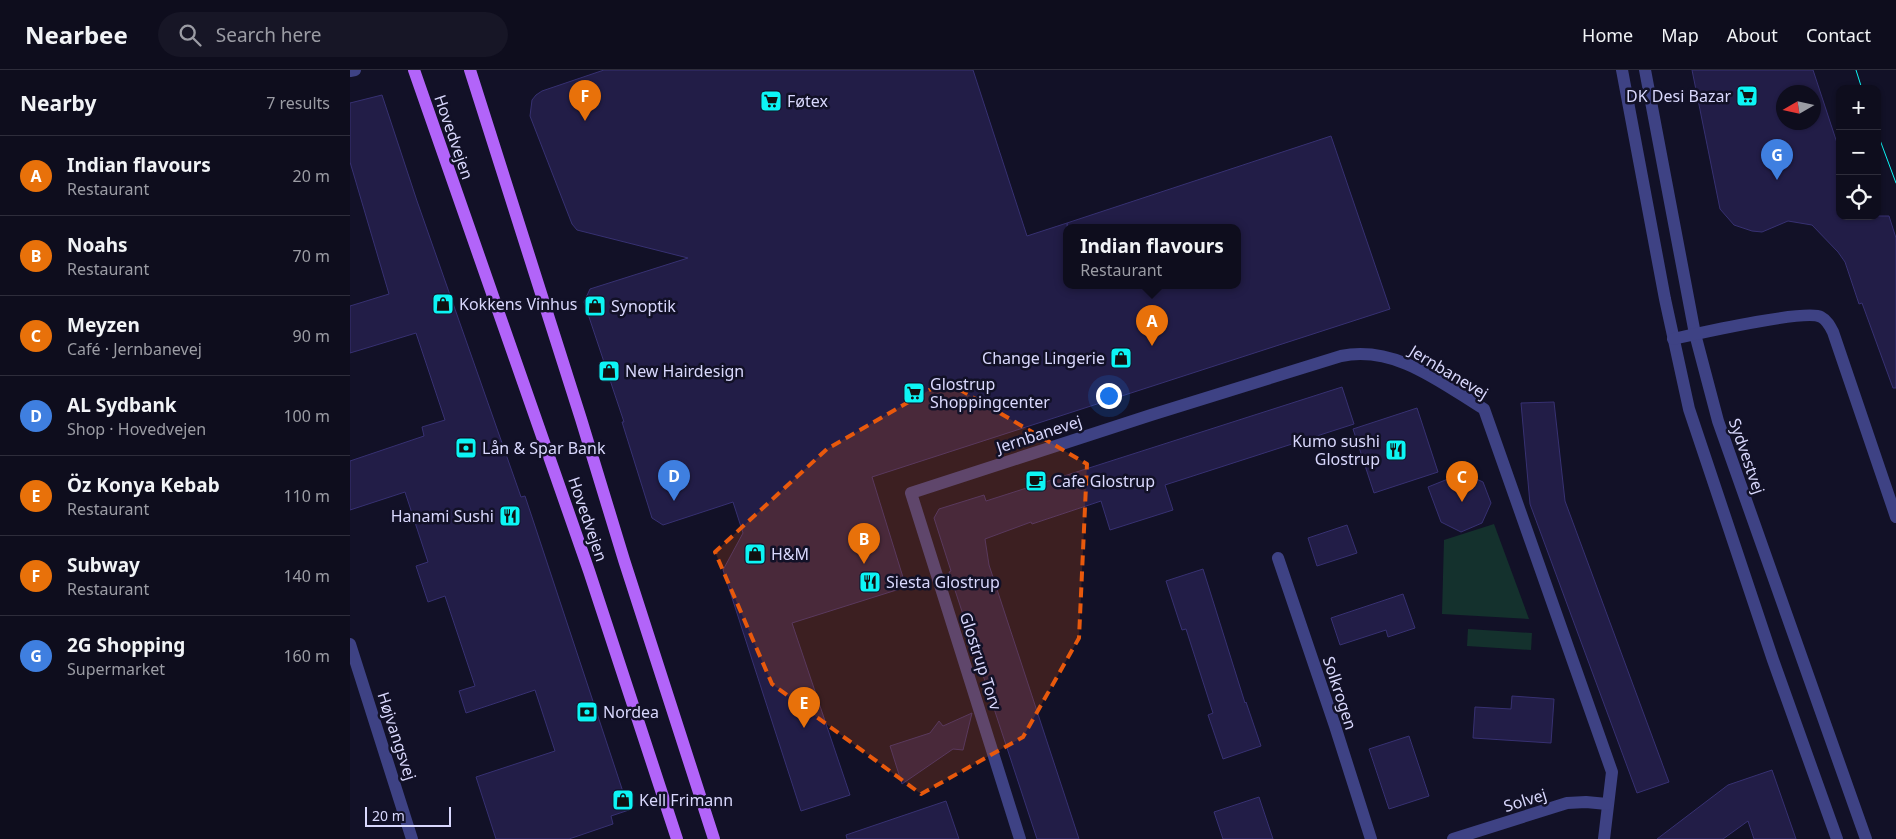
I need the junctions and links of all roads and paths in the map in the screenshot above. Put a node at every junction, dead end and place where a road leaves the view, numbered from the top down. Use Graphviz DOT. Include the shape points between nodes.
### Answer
graph roads {
  1 [pos="355,70"];
  2 [pos="414,70"];
  3 [pos="470,70"];
  4 [pos="1622,70"];
  5 [pos="1645,70"];
  6 [pos="350,71"];
  7 [pos="1696,334"];
  8 [pos="1673,339"];
  9 [pos="911,493"];
  10 [pos="1896,517"];
  11 [pos="1278,558"];
  12 [pos="350,644"];
  13 [pos="1607,804"];
  14 [pos="412,839"];
  15 [pos="677,839"];
  16 [pos="714,839"];
  17 [pos="1020,839"];
  18 [pos="1371,839"];
  19 [pos="1453,839"];
  20 [pos="1604,839"];
  21 [pos="1837,839"];
  22 [pos="1866,839"];
  1 -- 6 [label="street"];
  2 -- 15 [label="main road, Hovedvejen" via="589,571"];
  3 -- 16 [label="main road, Hovedvejen"];
  4 -- 8 [label="street"];
  5 -- 7 [label="street, Sydvestvej"];
  7 -- 8 [label="street"];
  7 -- 10 [label="street" via="1806,315 1820,316 1828,322"];
  7 -- 22 [label="street, Sydvestvej" via="1718,421"];
  8 -- 21 [label="street" via="1689,409"];
  9 -- 13 [label="street, Jernbanevej" via="1341,356 1371,353 1402,361 1484,409 1612,772"];
  9 -- 17 [label="street, Glostrup Torv"];
  11 -- 18 [label="street, Solkrogen"];
  12 -- 14 [label="street, Højvangsvej"];
  13 -- 19 [label="street, Solvej" via="1567,804"];
  13 -- 20 [label="street, Jernbanevej"];
}
